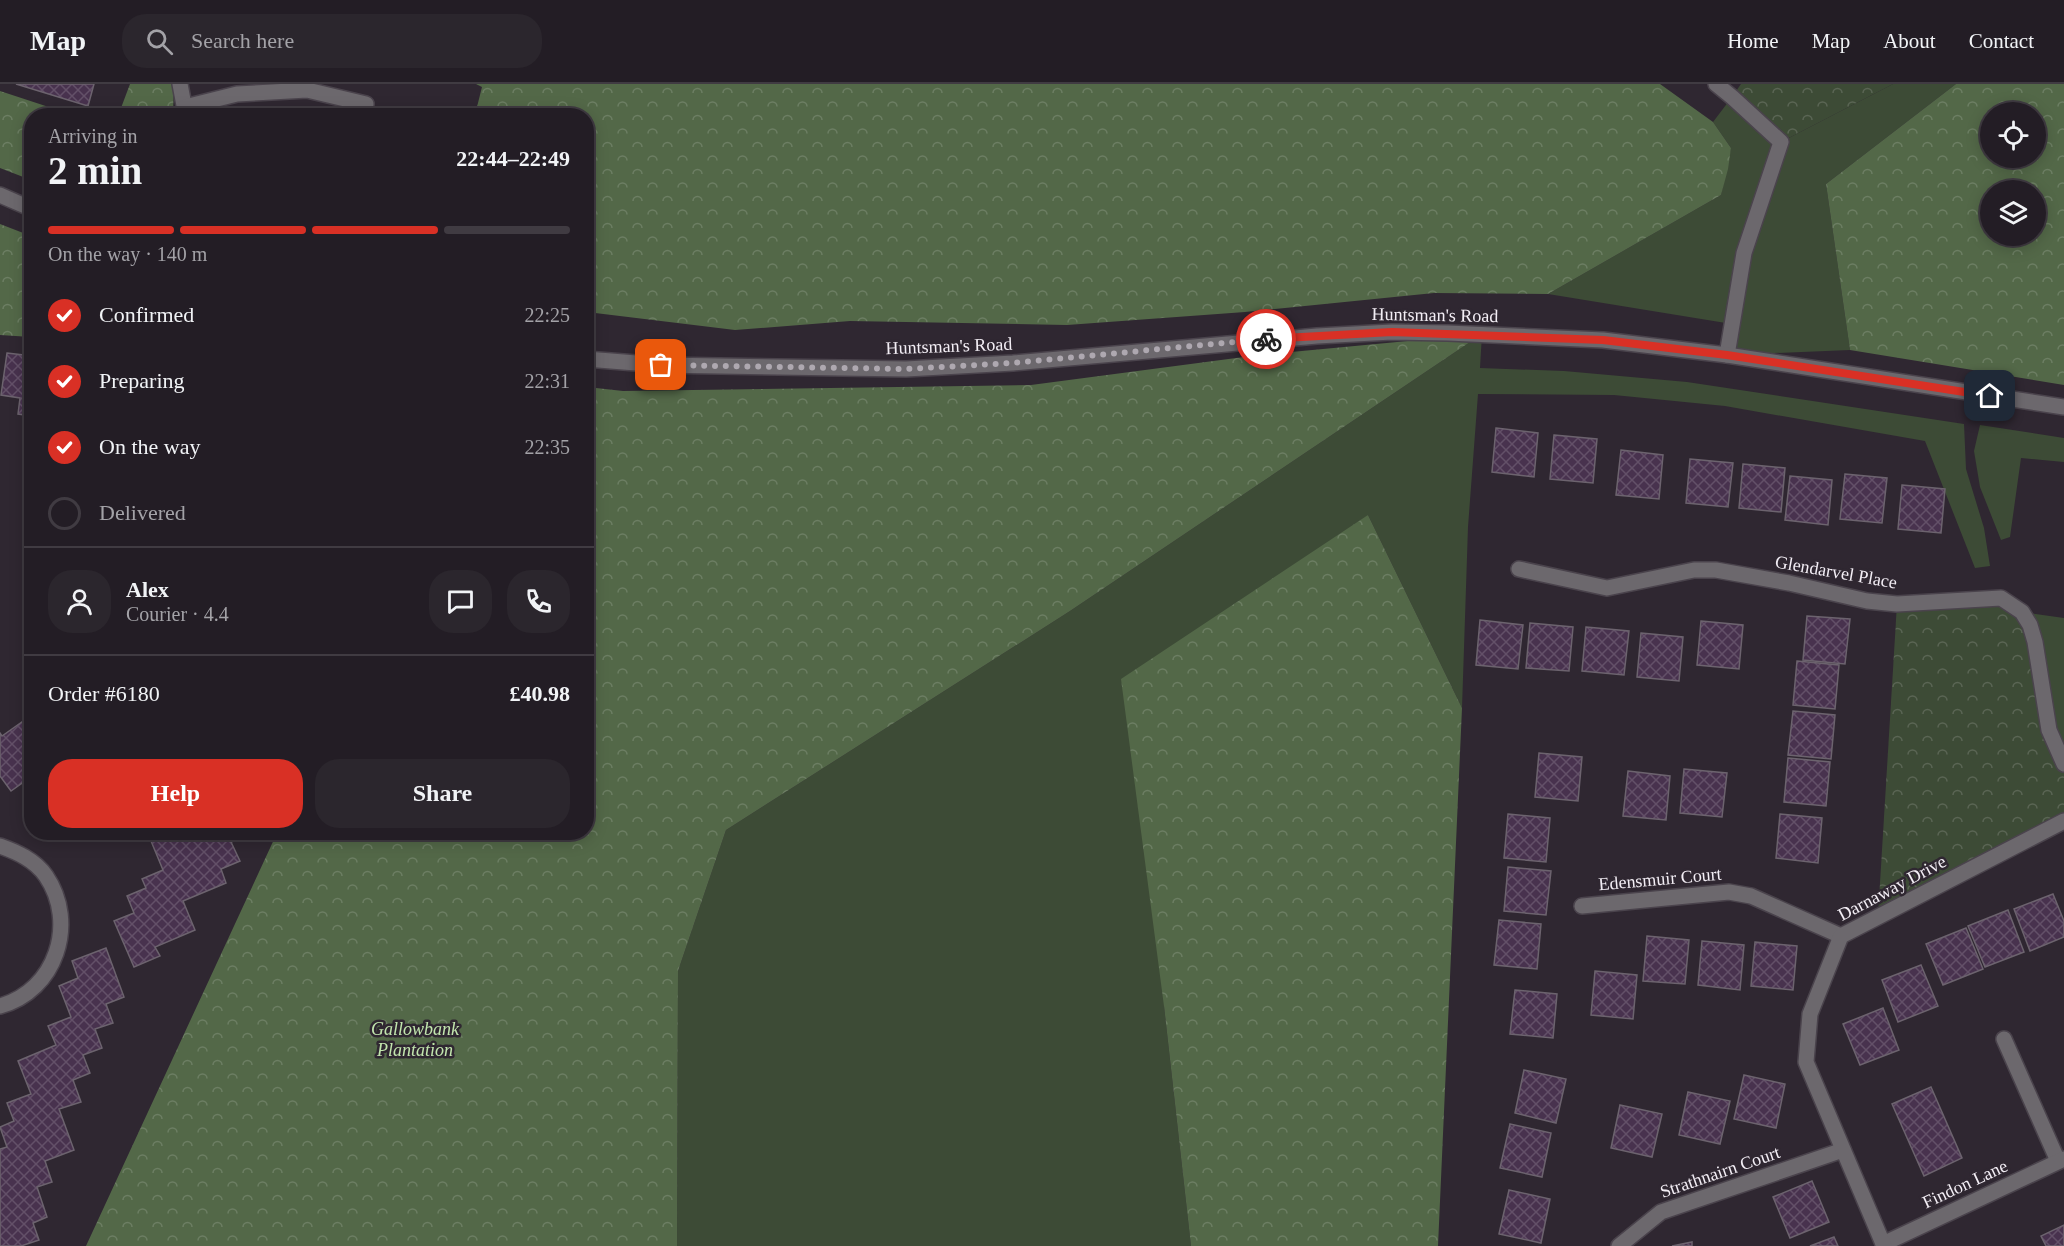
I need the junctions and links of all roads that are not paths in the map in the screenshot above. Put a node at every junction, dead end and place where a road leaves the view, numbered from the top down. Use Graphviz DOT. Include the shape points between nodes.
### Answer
graph roads {
  1 [pos="180,84"];
  2 [pos="1716,84"];
  3 [pos="366,104"];
  4 [pos="184,108"];
  5 [pos="194,108"];
  6 [pos="0,195"];
  7 [pos="24,206"];
  8 [pos="1727,355"];
  9 [pos="594,360"];
  10 [pos="2064,407"];
  11 [pos="1520,569"];
  12 [pos="2064,764"];
  13 [pos="2064,820"];
  14 [pos="0,846"];
  15 [pos="1582,906"];
  16 [pos="1841,936"];
  17 [pos="0,1006"];
  18 [pos="2004,1039"];
  19 [pos="1843,1150"];
  20 [pos="2061,1160"];
  21 [pos="1883,1245"];
  22 [pos="1619,1246"];
  1 -- 4 [label="street"];
  2 -- 8 [label="street" via="1781,142 1744,253"];
  3 -- 5 [label="street" via="307,90 237,94"];
  6 -- 7 [label="street"];
  8 -- 9 [label="street, Huntsman's Road" via="1603,340 1392,332 906,369 661,365"];
  8 -- 10 [label="street, Huntsman's Road"];
  11 -- 12 [label="street, Glendarvel Place" via="1607,588 1694,570 1716,570 1897,604 2001,598 2022,612 2030,625 2049,730"];
  13 -- 16 [label="street, Darnaway Drive"];
  14 -- 17 [label="street" via="23,855 45,875 59,903 61,920 60,941 49,970 24,996"];
  15 -- 16 [label="street, Edensmuir Court" via="1729,892 1751,896"];
  16 -- 19 [label="street, Darnaway Drive" via="1810,1014 1806,1062"];
  18 -- 20 [label="street"];
  19 -- 21 [label="street, Darnaway Drive"];
  19 -- 22 [label="street, Strathnairn Court" via="1661,1212"];
  20 -- 21 [label="street, Findon Lane"];
}
